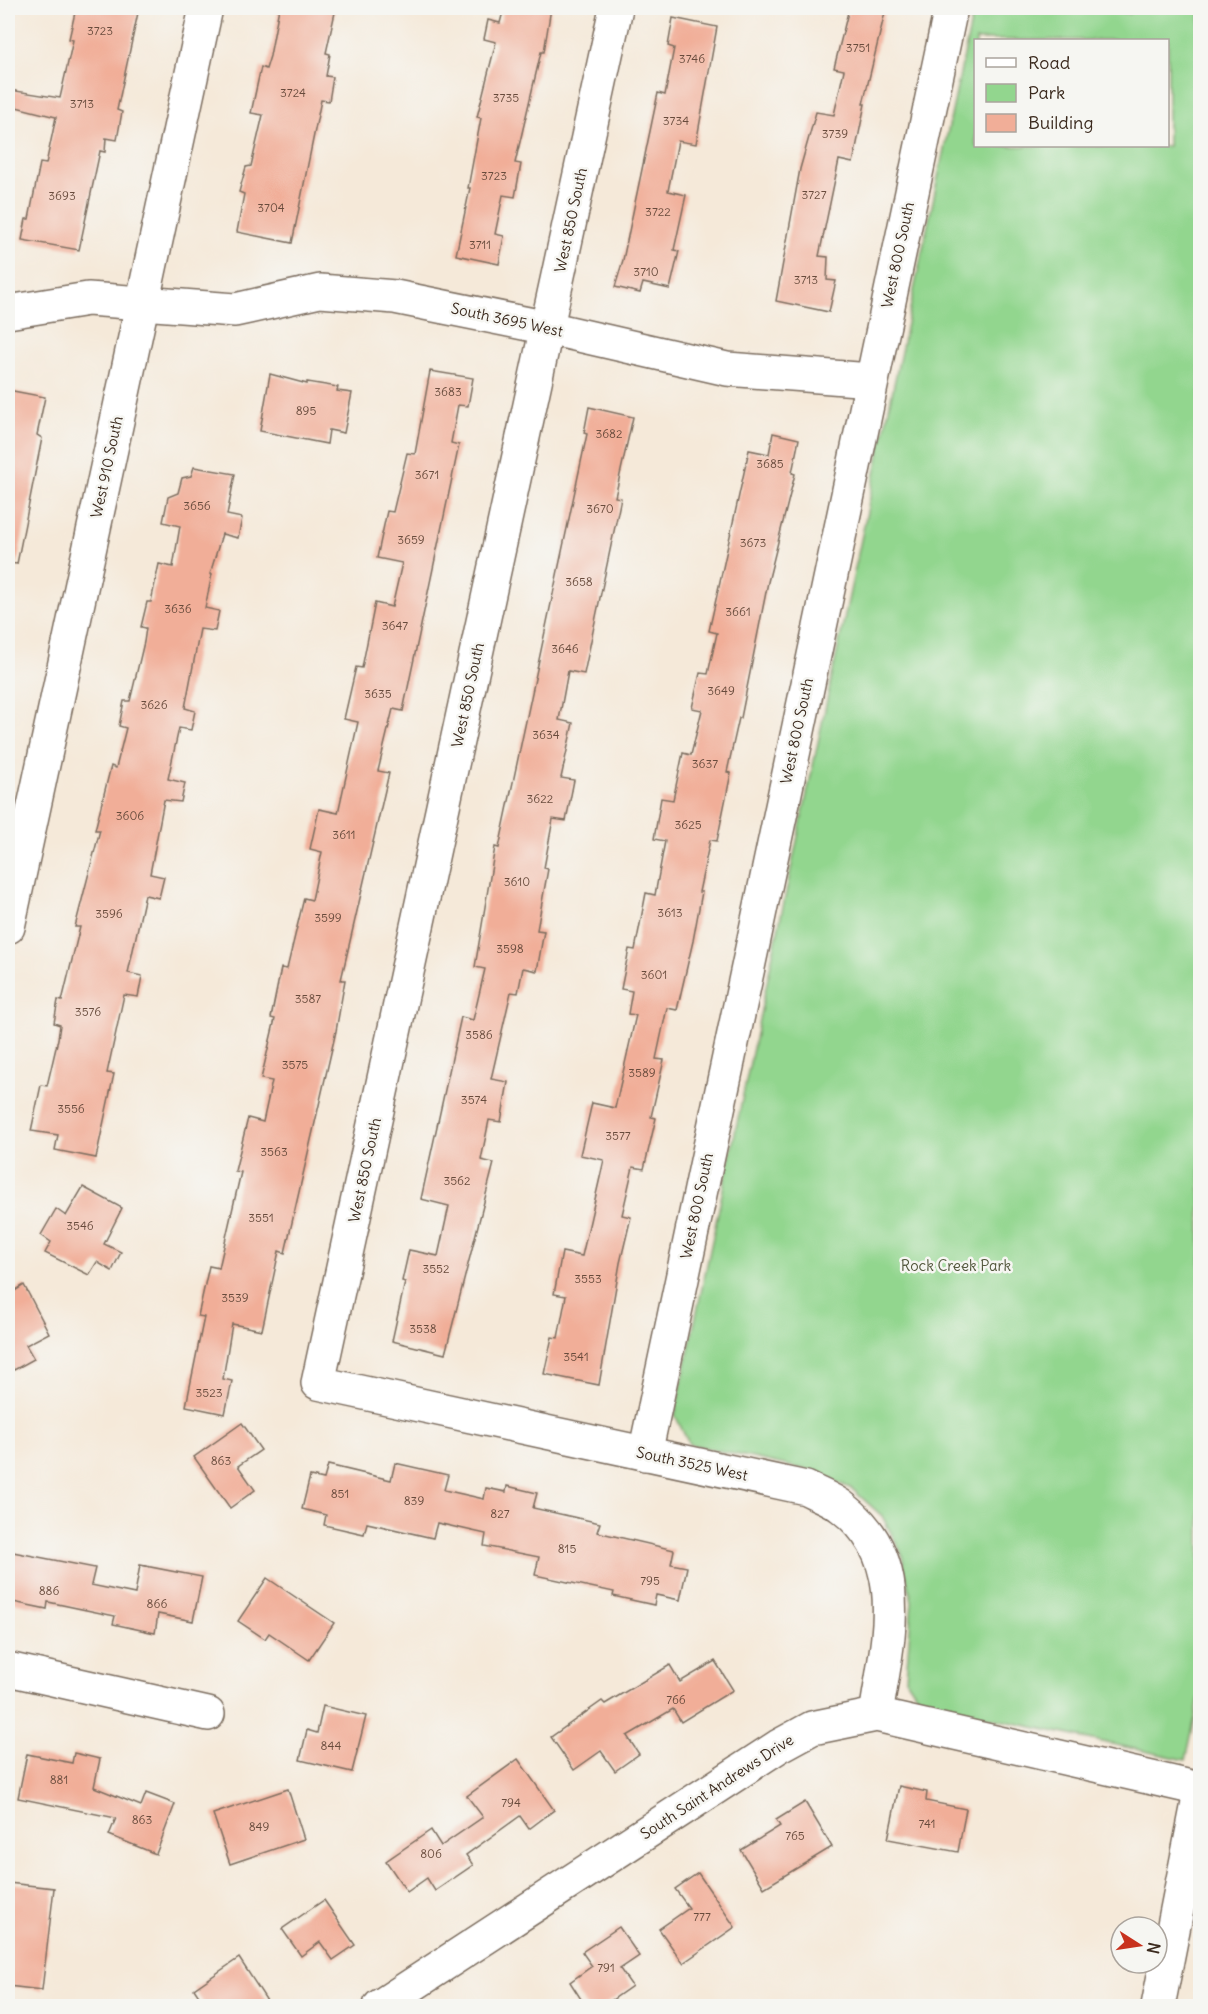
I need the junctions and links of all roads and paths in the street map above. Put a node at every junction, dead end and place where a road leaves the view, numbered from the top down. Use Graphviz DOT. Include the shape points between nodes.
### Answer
graph roads {
  1 [pos="206,8"];
  2 [pos="616,8"];
  3 [pos="951,8"];
  4 [pos="142,304"];
  5 [pos="8,312"];
  6 [pos="548,328"];
  7 [pos="871,380"];
  8 [pos="8,927"];
  9 [pos="318,1383"];
  10 [pos="645,1454"];
  11 [pos="8,1668"];
  12 [pos="208,1714"];
  13 [pos="876,1715"];
  14 [pos="1200,1791"];
  15 [pos="380,2007"];
  16 [pos="1158,2007"];
  1 -- 4 [label="street, West 910 South"];
  2 -- 6 [label="street, West 850 South"];
  3 -- 7 [label="street, West 800 South"];
  4 -- 5 [label="street, South 3695 West" via="88,299"];
  4 -- 6 [label="street, South 3695 West" via="235,310 320,291 395,297"];
  4 -- 8 [label="street, West 910 South"];
  6 -- 7 [label="street, South 3695 West" via="728,369"];
  6 -- 9 [label="street, West 850 South"];
  7 -- 10 [label="street, West 800 South"];
  9 -- 10 [label="street, South 3525 West"];
  10 -- 13 [label="street, South 3525 West" via="806,1488 842,1506 872,1535 887,1570 891,1617"];
  11 -- 12 [label="street"];
  13 -- 14 [label="street, South Saint Andrews Drive"];
  13 -- 15 [label="street, South Saint Andrews Drive" via="812,1728 779,1746"];
  14 -- 16 [label="street"];
}
